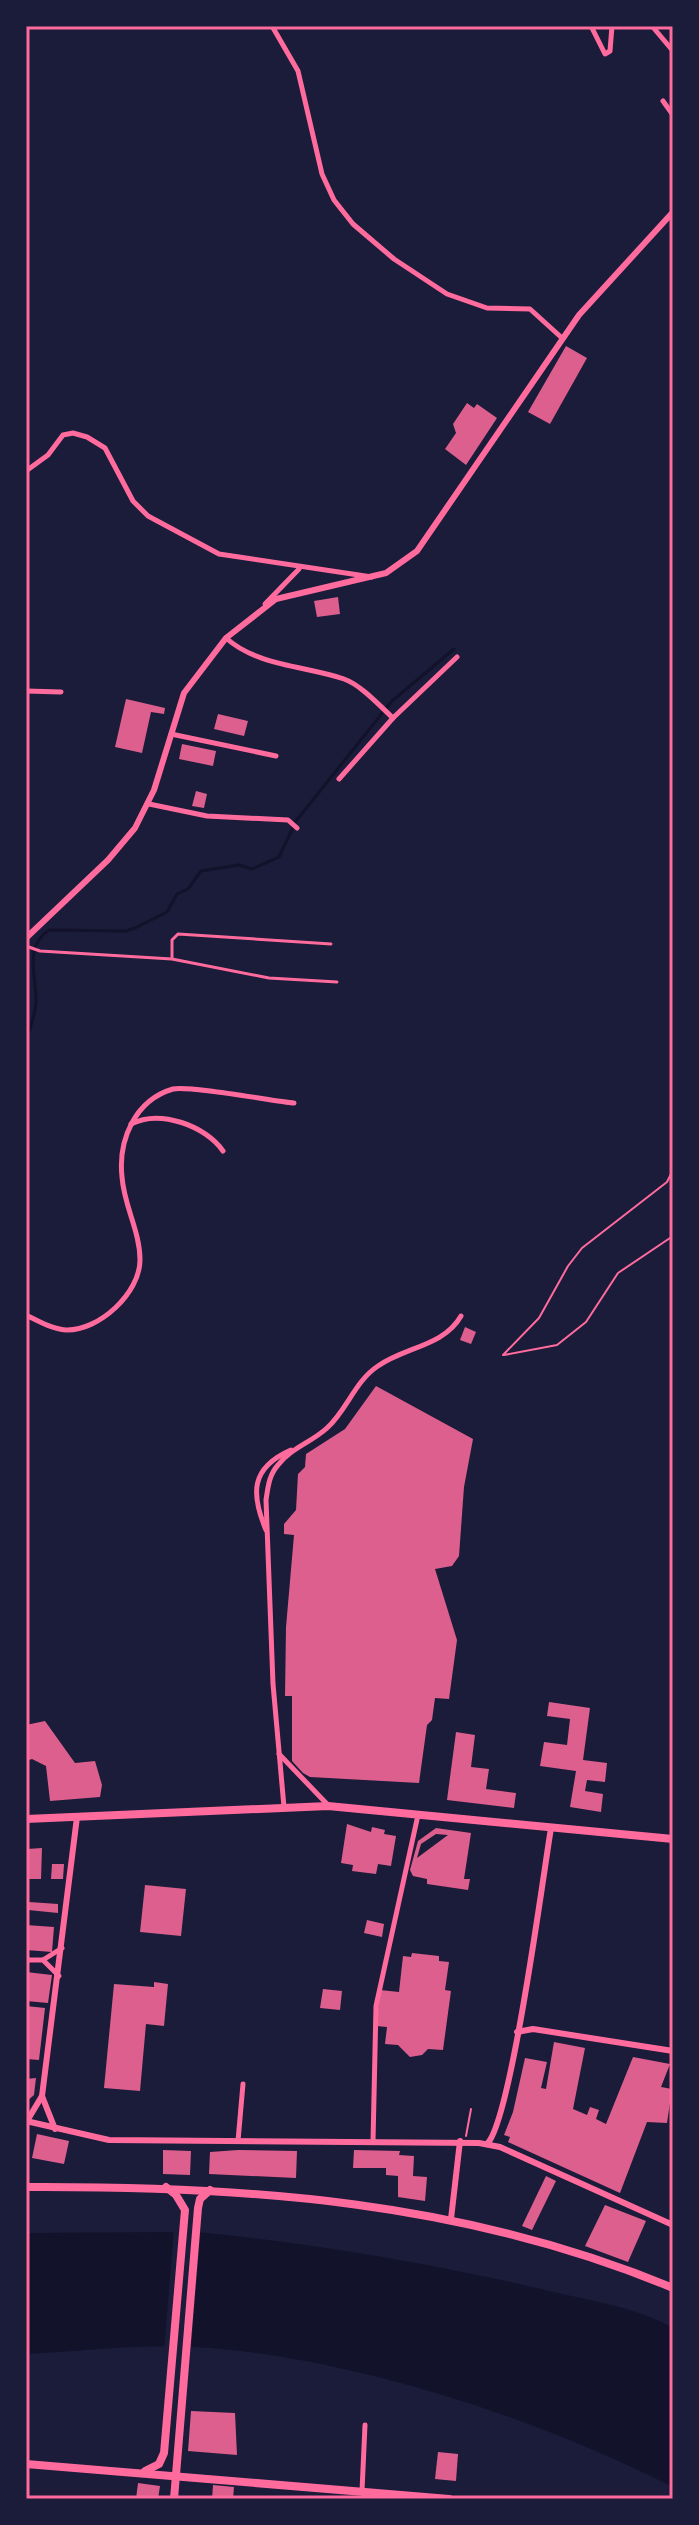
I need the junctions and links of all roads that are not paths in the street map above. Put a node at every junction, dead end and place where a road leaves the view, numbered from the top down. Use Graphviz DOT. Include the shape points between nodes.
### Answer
graph roads {
  1 [pos="272,26"];
  2 [pos="591,26"];
  3 [pos="612,26"];
  4 [pos="652,26"];
  5 [pos="673,51"];
  6 [pos="663,101"];
  7 [pos="673,115"];
  8 [pos="673,212"];
  9 [pos="562,338"];
  10 [pos="26,471"];
  11 [pos="299,569"];
  12 [pos="372,577"];
  13 [pos="265,604"];
  14 [pos="226,638"];
  15 [pos="457,657"];
  16 [pos="26,691"];
  17 [pos="61,692"];
  18 [pos="393,718"];
  19 [pos="170,734"];
  20 [pos="276,756"];
  21 [pos="339,779"];
  22 [pos="149,804"];
  23 [pos="297,828"];
  24 [pos="27,936"];
  25 [pos="331,944"];
  26 [pos="26,946"];
  27 [pos="172,959"];
  28 [pos="337,982"];
  29 [pos="294,1103"];
  30 [pos="131,1124"];
  31 [pos="223,1151"];
  32 [pos="26,1315"];
  33 [pos="461,1316"];
  34 [pos="296,1448"];
  35 [pos="267,1535"];
  36 [pos="278,1753"];
  37 [pos="328,1806"];
  38 [pos="284,1807"];
  39 [pos="418,1814"];
  40 [pos="77,1817"];
  41 [pos="26,1819"];
  42 [pos="551,1828"];
  43 [pos="673,1839"];
  44 [pos="63,1947"];
  45 [pos="26,1960"];
  46 [pos="43,1960"];
  47 [pos="59,1976"];
  48 [pos="520,2020"];
  49 [pos="533,2029"];
  50 [pos="517,2032"];
  51 [pos="673,2051"];
  52 [pos="243,2084"];
  53 [pos="42,2096"];
  54 [pos="26,2121"];
  55 [pos="55,2129"];
  56 [pos="497,2130"];
  57 [pos="238,2141"];
  58 [pos="462,2141"];
  59 [pos="373,2142"];
  60 [pos="487,2144"];
  61 [pos="500,2147"];
  62 [pos="165,2186"];
  63 [pos="26,2187"];
  64 [pos="210,2189"];
  65 [pos="451,2219"];
  66 [pos="673,2225"];
  67 [pos="673,2288"];
  68 [pos="365,2425"];
  69 [pos="26,2464"];
  70 [pos="143,2472"];
  71 [pos="176,2475"];
  72 [pos="362,2495"];
  73 [pos="174,2499"];
  74 [pos="449,2499"];
  1 -- 9 [label="street" via="298,71 322,174 353,224 447,294 487,308 530,309"];
  2 -- 3 [label="street" via="605,54 610,51"];
  4 -- 5 [label="street"];
  6 -- 7 [label="street"];
  8 -- 9 [label="street"];
  9 -- 12 [label="street" via="428,537 398,566"];
  10 -- 11 [label="street" via="63,435 87,437 105,448 133,501 148,516 219,554"];
  11 -- 12 [label="street"];
  11 -- 13 [label="street"];
  12 -- 13 [label="street" via="297,591"];
  13 -- 14 [label="street"];
  14 -- 18 [label="street" via="266,659 344,679"];
  14 -- 19 [label="street" via="191,680"];
  15 -- 18 [label="street"];
  16 -- 17 [label="street"];
  18 -- 21 [label="street"];
  19 -- 20 [label="street"];
  19 -- 22 [label="street"];
  22 -- 23 [label="street" via="207,816 288,820"];
  22 -- 24 [label="street" via="108,860"];
  25 -- 27 [label="lane" via="178,934 172,940"];
  26 -- 27 [label="lane"];
  27 -- 28 [label="lane" via="269,978"];
  29 -- 30 [label="street" via="175,1088 149,1101"];
  30 -- 31 [label="street" via="149,1118 186,1125 209,1133"];
  30 -- 32 [label="street" via="121,1175 138,1237 139,1272 124,1299 94,1323 66,1330"];
  33 -- 34 [label="street" via="454,1328 369,1372 326,1429"];
  34 -- 35 [label="street" via="270,1478"];
  34 -- 35 [label="street" via="270,1463 256,1486 255,1502"];
  35 -- 36 [label="street"];
  36 -- 37 [label="street"];
  36 -- 38 [label="street"];
  37 -- 38 [label="main road"];
  37 -- 39 [label="main road"];
  38 -- 40 [label="main road"];
  39 -- 42 [label="main road"];
  39 -- 59 [label="street" via="376,2006"];
  40 -- 41 [label="main road"];
  40 -- 44 [label="street"];
  42 -- 43 [label="main road"];
  42 -- 48 [label="street"];
  44 -- 46 [label="street"];
  44 -- 47 [label="street"];
  45 -- 46 [label="street"];
  46 -- 47 [label="street"];
  47 -- 53 [label="street"];
  48 -- 49 [label="street"];
  48 -- 50 [label="street"];
  49 -- 50 [label="street"];
  49 -- 51 [label="street"];
  50 -- 56 [label="street"];
  52 -- 57 [label="street"];
  53 -- 54 [label="street"];
  53 -- 55 [label="street"];
  54 -- 55 [label="street"];
  55 -- 57 [label="street" via="109,2140"];
  56 -- 60 [label="street"];
  56 -- 61 [label="street"];
  57 -- 59 [label="street"];
  58 -- 59 [label="street"];
  58 -- 60 [label="street"];
  58 -- 65 [label="street"];
  60 -- 61 [label="street"];
  61 -- 66 [label="street"];
  62 -- 63 [label="main road"];
  62 -- 64 [label="main road"];
  62 -- 70 [label="main road" via="185,2210 161,2461"];
  64 -- 65 [label="main road"];
  64 -- 71 [label="main road" via="198,2208"];
  65 -- 67 [label="main road" via="593,2258"];
  68 -- 72 [label="street"];
  69 -- 70 [label="main road"];
  70 -- 71 [label="main road"];
  71 -- 72 [label="main road"];
  71 -- 73 [label="main road"];
  72 -- 74 [label="main road"];
}
